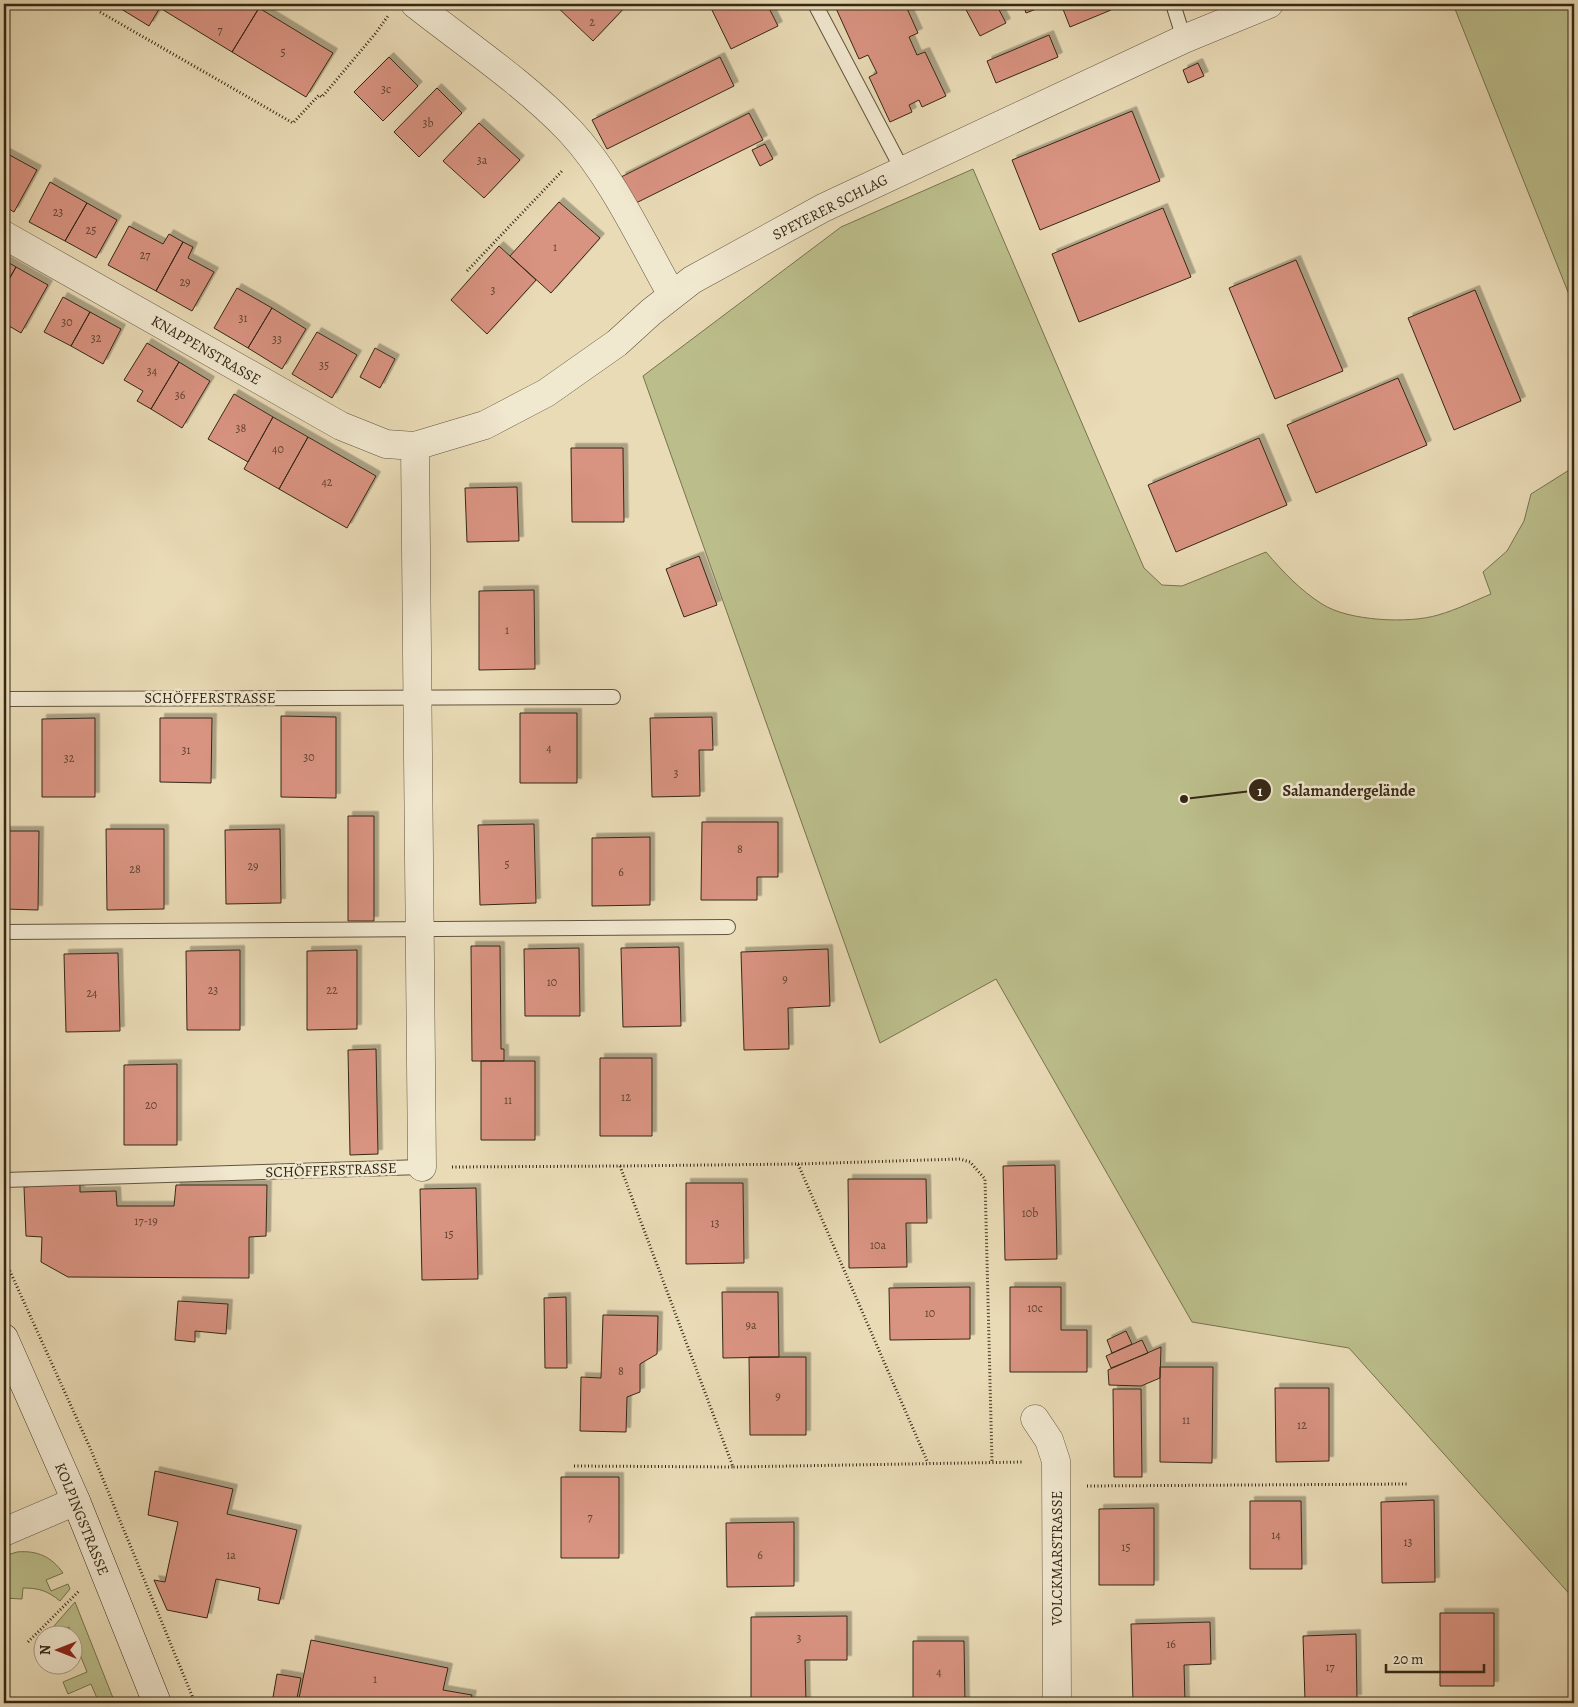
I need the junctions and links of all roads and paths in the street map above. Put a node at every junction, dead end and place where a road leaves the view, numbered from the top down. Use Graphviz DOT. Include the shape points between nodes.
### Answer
graph roads {
  1 [pos="815,4"];
  2 [pos="1173,4"];
  3 [pos="1269,4"];
  4 [pos="403,8"];
  5 [pos="100,12"];
  6 [pos="1184,39"];
  7 [pos="584,148"];
  8 [pos="903,171"];
  9 [pos="4,235"];
  10 [pos="467,271"];
  11 [pos="672,295"];
  12 [pos="415,446"];
  13 [pos="613,697"];
  14 [pos="416,698"];
  15 [pos="4,699"];
  16 [pos="728,927"];
  17 [pos="420,930"];
  18 [pos="4,932"];
  19 [pos="798,1164"];
  20 [pos="620,1166"];
  21 [pos="422,1167"];
  22 [pos="4,1180"];
  23 [pos="4,1338"];
  24 [pos="1035,1419"];
  25 [pos="992,1462"];
  26 [pos="928,1463"];
  27 [pos="574,1466"];
  28 [pos="733,1467"];
  29 [pos="1056,1474"];
  30 [pos="1407,1484"];
  31 [pos="76,1501"];
  32 [pos="4,1532"];
  33 [pos="80,1590"];
  34 [pos="28,1642"];
  35 [pos="156,1703"];
  36 [pos="1057,1703"];
  1 -- 8 [label="lane"];
  2 -- 6 [label="lane"];
  3 -- 6 [label="street, SPEYERER SCHLAG"];
  4 -- 5 [label="path" via="375,34 322,97 318,95 293,123"];
  4 -- 7 [label="street" via="515,82"];
  6 -- 8 [label="street, SPEYERER SCHLAG"];
  7 -- 10 [label="path"];
  7 -- 11 [label="street" via="608,183"];
  8 -- 11 [label="street, SPEYERER SCHLAG" via="823,208 692,280"];
  9 -- 12 [label="street, KNAPPENSTRASSE" via="341,426 386,444"];
  11 -- 12 [label="street, SPEYERER SCHLAG" via="616,343 546,393 485,425"];
  12 -- 14 [label="street"];
  13 -- 14 [label="lane, SCHÖFFERSTRASSE"];
  14 -- 15 [label="lane, SCHÖFFERSTRASSE"];
  14 -- 17 [label="street"];
  16 -- 17 [label="lane"];
  17 -- 18 [label="lane"];
  17 -- 21 [label="street"];
  19 -- 20 [label="path"];
  19 -- 25 [label="path" via="960,1159 970,1162 982,1174 985,1179"];
  19 -- 26 [label="path"];
  20 -- 21 [label="path"];
  20 -- 28 [label="path"];
  21 -- 22 [label="lane, SCHÖFFERSTRASSE"];
  23 -- 31 [label="street, KOLPINGSTRASSE"];
  24 -- 29 [label="street, VOLCKMARSTRASSE" via="1049,1440"];
  25 -- 26 [label="path"];
  25 -- 29 [label="path"];
  26 -- 28 [label="path"];
  27 -- 28 [label="path"];
  29 -- 30 [label="path"];
  29 -- 36 [label="street, VOLCKMARSTRASSE"];
  31 -- 32 [label="street"];
  31 -- 35 [label="street, KOLPINGSTRASSE"];
  33 -- 34 [label="path"];
}
